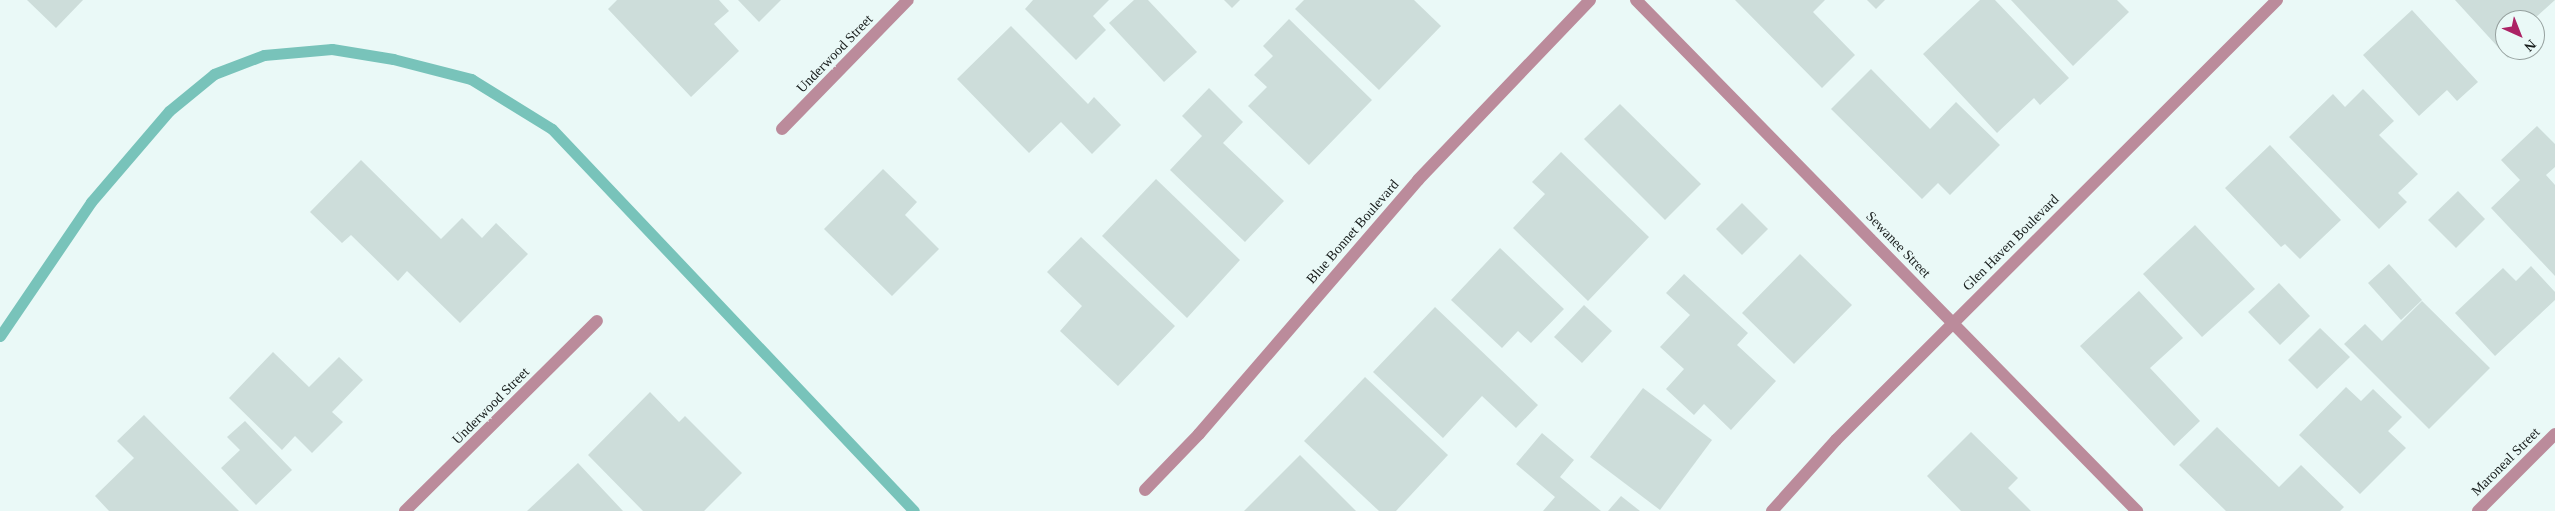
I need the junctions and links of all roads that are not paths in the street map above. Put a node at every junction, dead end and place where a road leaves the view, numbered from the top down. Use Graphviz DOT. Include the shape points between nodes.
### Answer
graph roads {
  1 [pos="908,0"];
  2 [pos="1590,0"];
  3 [pos="1636,0"];
  4 [pos="2277,0"];
  5 [pos="782,129"];
  6 [pos="597,321"];
  7 [pos="1952,322"];
  8 [pos="2555,434"];
  9 [pos="1145,490"];
  10 [pos="406,511"];
  11 [pos="1772,511"];
  12 [pos="2137,511"];
  13 [pos="2478,511"];
  1 -- 5 [label="street, Underwood Street"];
  2 -- 9 [label="street, Blue Bonnet Boulevard" via="1430,166 1199,434"];
  3 -- 7 [label="street, Sewanee Street"];
  4 -- 7 [label="street, Glen Haven Boulevard"];
  6 -- 10 [label="street, Underwood Street"];
  7 -- 11 [label="street, Glen Haven Boulevard" via="1836,440"];
  7 -- 12 [label="street, Sewanee Street"];
  8 -- 13 [label="street, Maroneal Street"];
}
